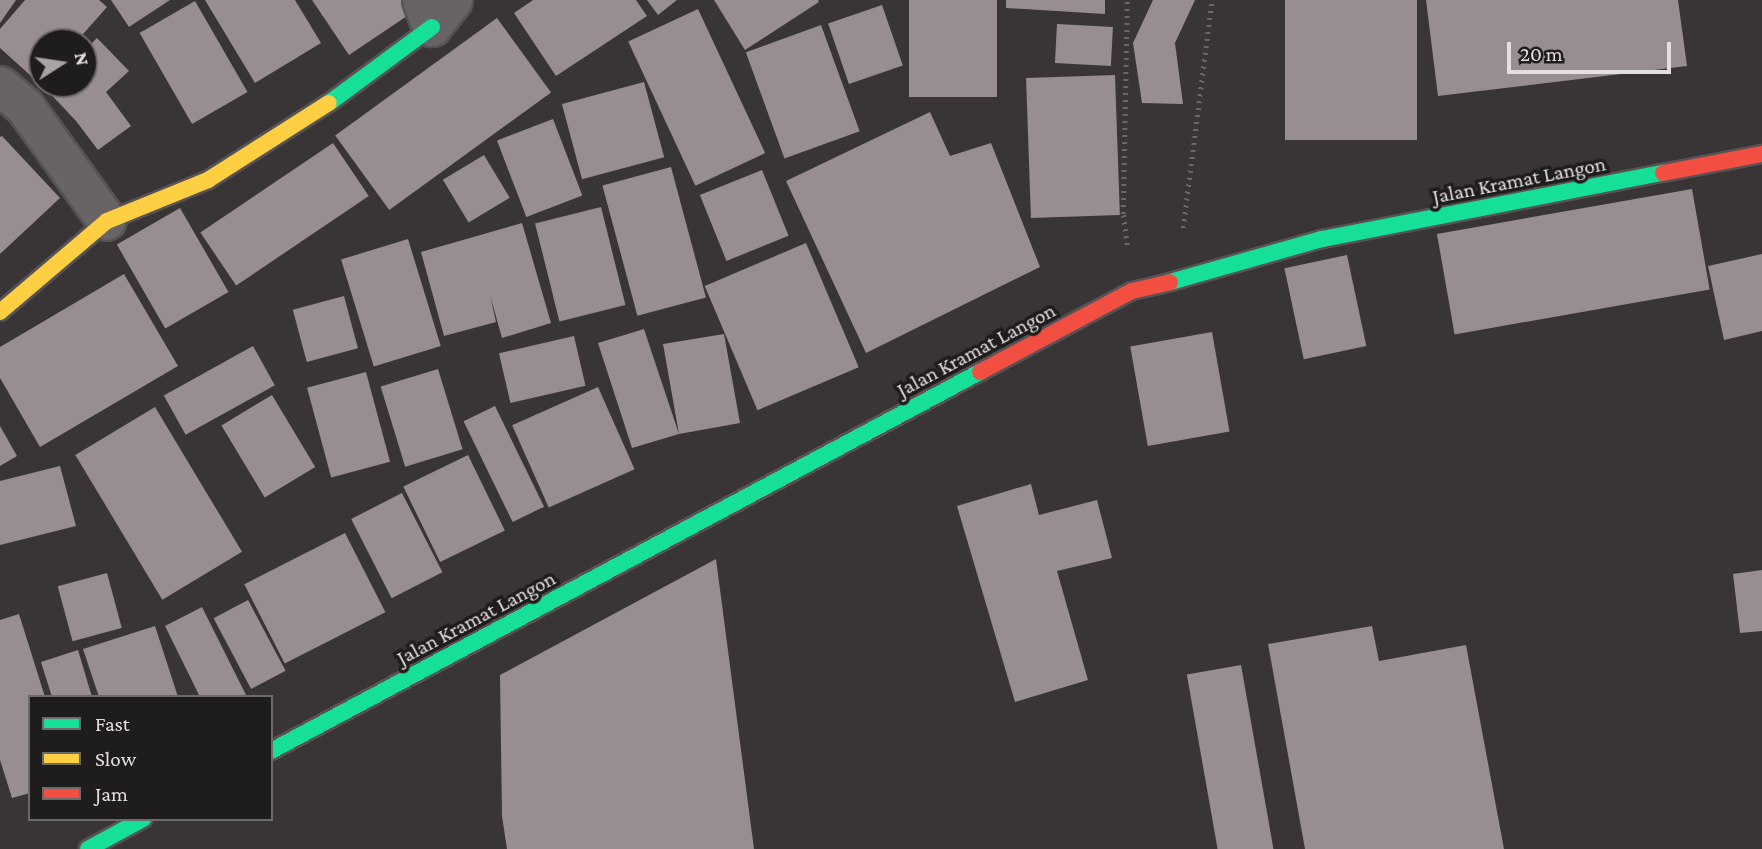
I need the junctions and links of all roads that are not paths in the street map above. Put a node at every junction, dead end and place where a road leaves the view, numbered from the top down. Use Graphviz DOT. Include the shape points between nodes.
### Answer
graph roads {
  1 [pos="436,9"];
  2 [pos="0,86"];
  3 [pos="1762,154"];
  4 [pos="107,221"];
  5 [pos="0,312"];
  6 [pos="273,750"];
  7 [pos="140,821"];
  8 [pos="88,849"];
  1 -- 4 [label="street" via="357,85 208,180"];
  2 -- 4 [label="street" via="25,107"];
  3 -- 6 [label="street, Jalan Kramat Langon" via="1322,239 1132,291"];
  4 -- 5 [label="street"];
  7 -- 8 [label="street"];
}
